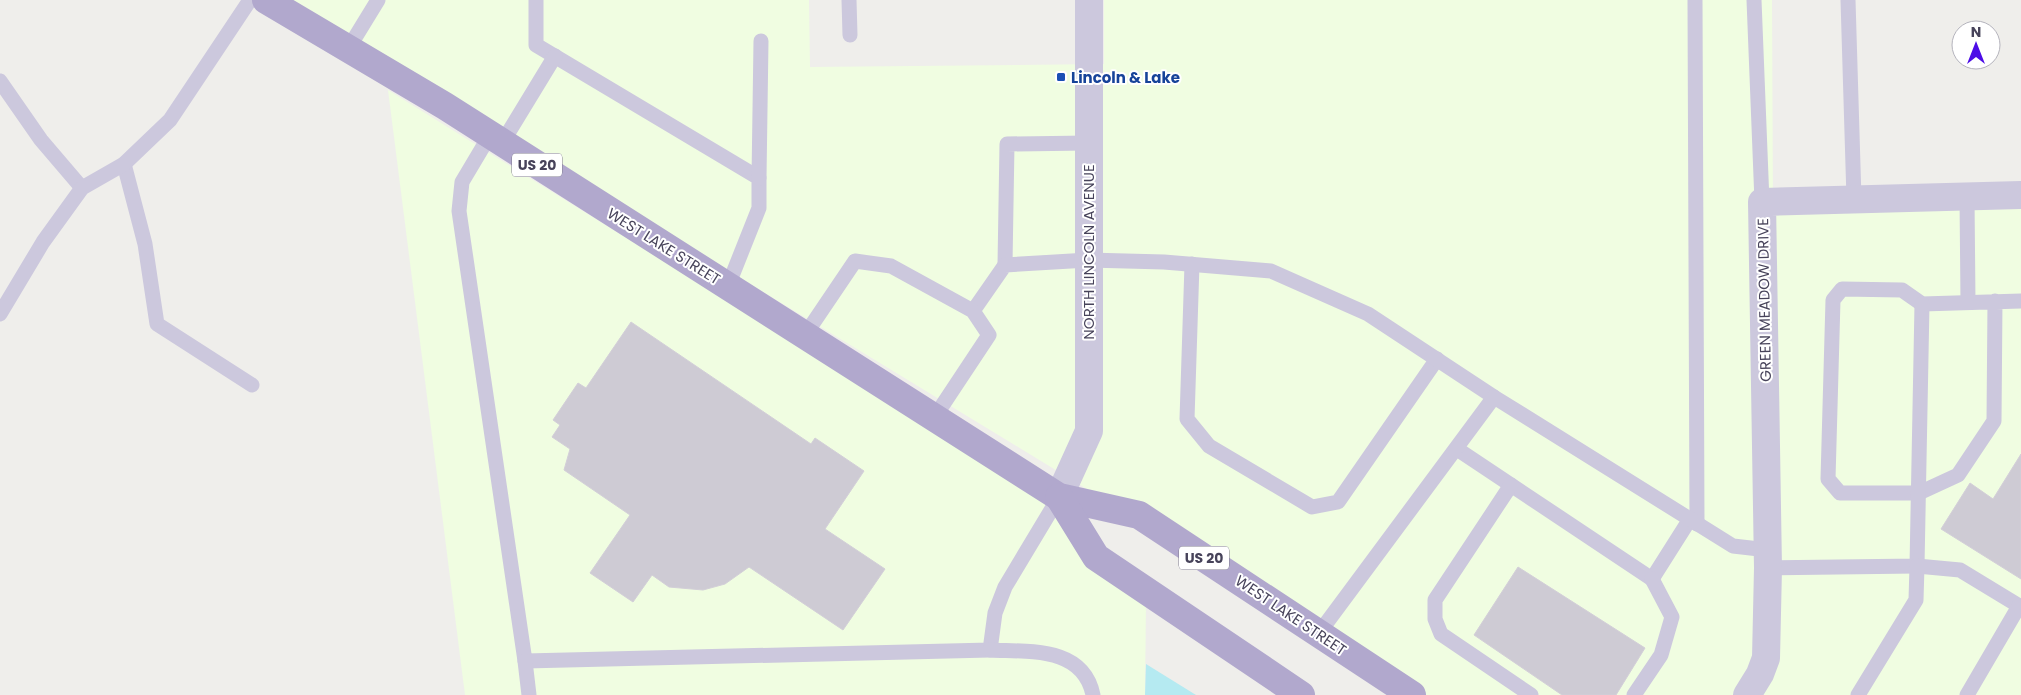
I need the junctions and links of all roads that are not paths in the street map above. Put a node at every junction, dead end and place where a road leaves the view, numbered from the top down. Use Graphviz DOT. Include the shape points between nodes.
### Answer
graph roads {
  1 [pos="250,0"];
  2 [pos="266,0"];
  3 [pos="378,0"];
  4 [pos="536,0"];
  5 [pos="850,0"];
  6 [pos="1089,0"];
  7 [pos="1695,0"];
  8 [pos="1754,0"];
  9 [pos="1848,0"];
  10 [pos="850,36"];
  11 [pos="760,41"];
  12 [pos="348,49"];
  13 [pos="555,56"];
  14 [pos="0,81"];
  15 [pos="496,139"];
  16 [pos="1088,143"];
  17 [pos="124,164"];
  18 [pos="759,178"];
  19 [pos="82,188"];
  20 [pos="2021,195"];
  21 [pos="1966,196"];
  22 [pos="1854,199"];
  23 [pos="1762,202"];
  24 [pos="1088,260"];
  25 [pos="1192,264"];
  26 [pos="1005,265"];
  27 [pos="728,286"];
  28 [pos="2021,300"];
  29 [pos="1995,301"];
  30 [pos="1968,302"];
  31 [pos="1922,304"];
  32 [pos="973,311"];
  33 [pos="0,314"];
  34 [pos="805,335"];
  35 [pos="1437,359"];
  36 [pos="252,385"];
  37 [pos="1494,397"];
  38 [pos="934,418"];
  39 [pos="1457,449"];
  40 [pos="1512,485"];
  41 [pos="1919,493"];
  42 [pos="1059,497"];
  43 [pos="1693,522"];
  44 [pos="1768,559"];
  45 [pos="1918,566"];
  46 [pos="1652,579"];
  47 [pos="2020,607"];
  48 [pos="1319,634"];
  49 [pos="990,650"];
  50 [pos="525,660"];
  51 [pos="529,695"];
  52 [pos="1092,695"];
  53 [pos="1301,695"];
  54 [pos="1412,695"];
  55 [pos="1530,695"];
  56 [pos="1634,695"];
  57 [pos="1747,695"];
  58 [pos="1858,695"];
  59 [pos="1967,695"];
  1 -- 17 [label="lane" via="170,120"];
  2 -- 12 [label="main road, WEST LAKE STREET / US 20"];
  3 -- 12 [label="lane"];
  4 -- 13 [label="lane" via="536,45"];
  5 -- 10 [label="lane"];
  6 -- 16 [label="street, NORTH LINCOLN AVENUE"];
  7 -- 43 [label="lane"];
  8 -- 23 [label="lane"];
  9 -- 22 [label="lane"];
  11 -- 18 [label="lane"];
  12 -- 15 [label="main road, WEST LAKE STREET / US 20"];
  13 -- 15 [label="lane"];
  13 -- 18 [label="lane"];
  14 -- 19 [label="lane" via="41,140"];
  15 -- 27 [label="main road, WEST LAKE STREET / US 20"];
  15 -- 50 [label="lane" via="462,182 459,211"];
  16 -- 24 [label="street, NORTH LINCOLN AVENUE"];
  16 -- 26 [label="lane" via="1007,144"];
  17 -- 19 [label="lane"];
  17 -- 36 [label="lane" via="146,244 157,324"];
  18 -- 27 [label="lane" via="759,208"];
  19 -- 33 [label="lane" via="43,242"];
  20 -- 21 [label="street, GREEN MEADOW DRIVE"];
  21 -- 22 [label="street, GREEN MEADOW DRIVE"];
  21 -- 30 [label="lane"];
  22 -- 23 [label="street, GREEN MEADOW DRIVE"];
  23 -- 44 [label="street, GREEN MEADOW DRIVE"];
  24 -- 25 [label="lane"];
  24 -- 26 [label="lane"];
  24 -- 42 [label="street, NORTH LINCOLN AVENUE" via="1090,431"];
  25 -- 35 [label="lane" via="1270,271 1368,314"];
  25 -- 35 [label="lane" via="1187,419 1209,446 1312,507 1338,502"];
  26 -- 32 [label="lane"];
  27 -- 34 [label="main road, WEST LAKE STREET / US 20"];
  28 -- 29 [label="lane"];
  29 -- 30 [label="lane"];
  29 -- 41 [label="lane" via="1994,421 1958,476"];
  30 -- 31 [label="lane"];
  31 -- 41 [label="lane"];
  31 -- 41 [label="lane" via="1902,290 1842,289 1833,300 1828,479 1840,493"];
  32 -- 34 [label="lane" via="891,266 855,261"];
  32 -- 38 [label="lane" via="989,335"];
  34 -- 38 [label="main road, WEST LAKE STREET / US 20"];
  35 -- 37 [label="lane"];
  37 -- 39 [label="lane"];
  37 -- 43 [label="lane"];
  38 -- 42 [label="main road, WEST LAKE STREET / US 20"];
  39 -- 40 [label="lane"];
  39 -- 48 [label="lane"];
  40 -- 46 [label="lane"];
  40 -- 55 [label="lane" via="1435,600 1435,619 1441,634"];
  41 -- 45 [label="lane"];
  42 -- 48 [label="main road, WEST LAKE STREET / US 20" via="1138,515"];
  42 -- 49 [label="lane" via="1005,587 995,613"];
  42 -- 53 [label="main road, WEST LAKE STREET / US 20" via="1096,557"];
  43 -- 44 [label="lane" via="1733,546"];
  43 -- 46 [label="lane"];
  44 -- 45 [label="lane"];
  44 -- 57 [label="street, GREEN MEADOW DRIVE" via="1766,658"];
  45 -- 47 [label="lane" via="1960,570"];
  45 -- 58 [label="lane" via="1916,600"];
  46 -- 56 [label="lane" via="1672,617 1661,655"];
  47 -- 59 [label="lane"];
  48 -- 54 [label="main road, WEST LAKE STREET / US 20"];
  49 -- 50 [label="lane"];
  49 -- 52 [label="lane" via="1060,656 1084,672"];
  50 -- 51 [label="lane"];
}
